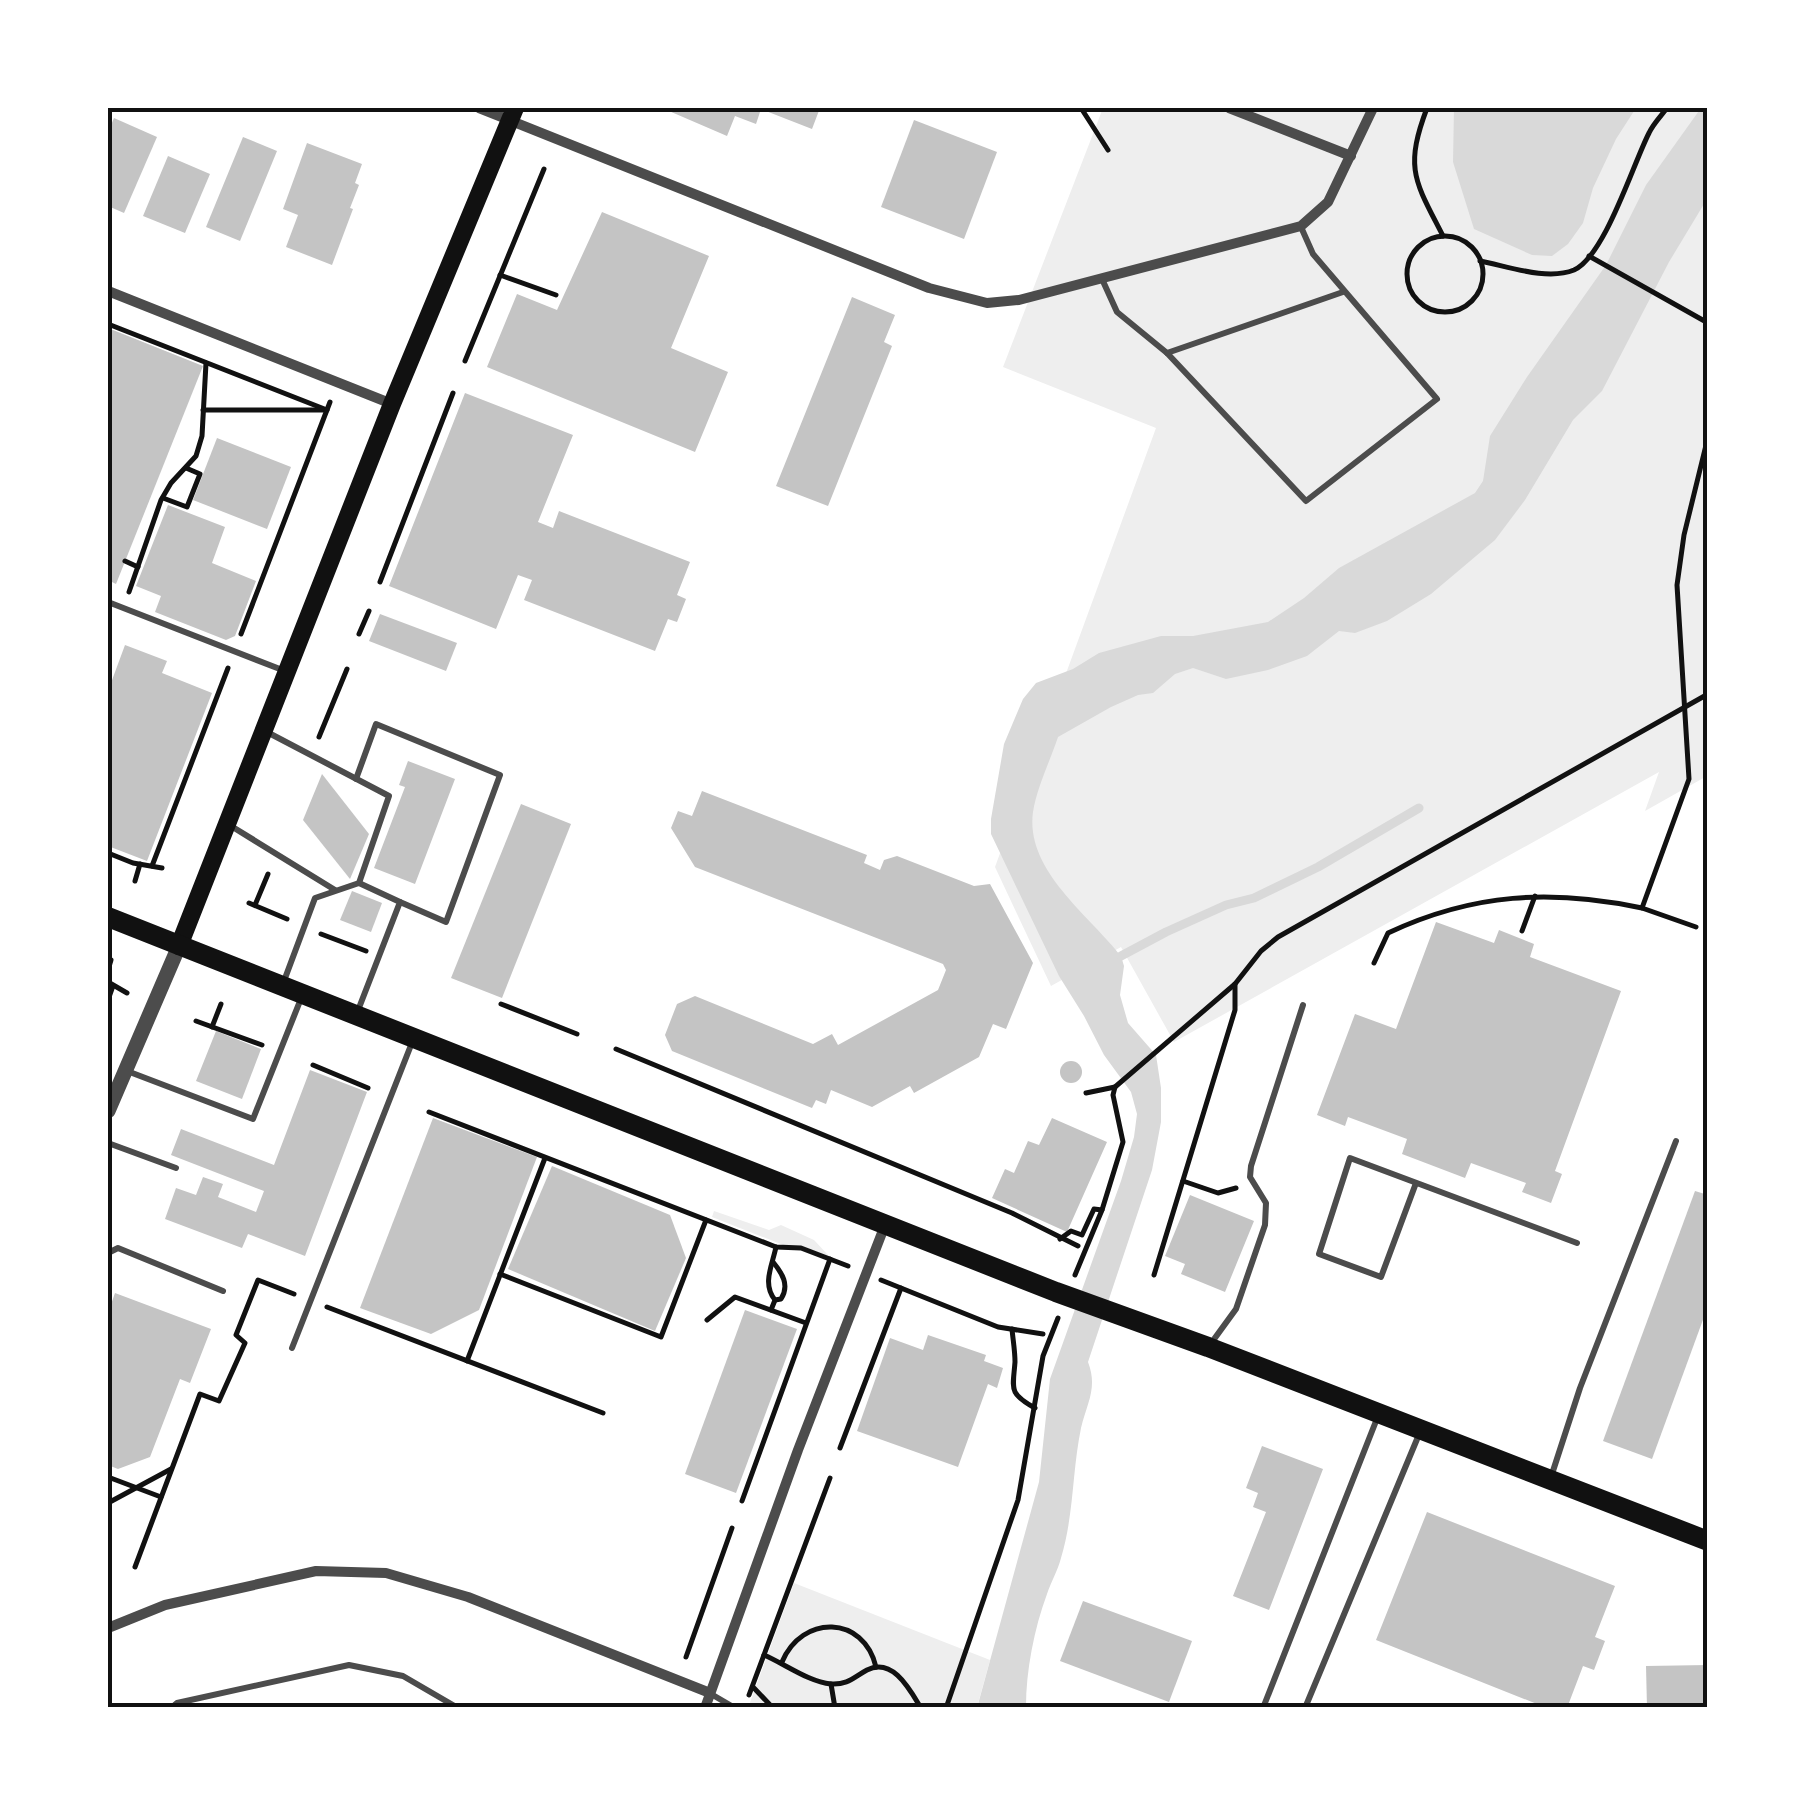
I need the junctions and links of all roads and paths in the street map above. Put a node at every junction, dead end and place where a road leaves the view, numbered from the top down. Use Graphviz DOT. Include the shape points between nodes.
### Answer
graph roads {
  1 [pos="479,108"];
  2 [pos="1081,108"];
  3 [pos="1229,108"];
  4 [pos="1373,108"];
  5 [pos="1427,108"];
  6 [pos="1667,108"];
  7 [pos="512,114"];
  8 [pos="1108,150"];
  9 [pos="1351,156"];
  10 [pos="544,169"];
  11 [pos="1300,226"];
  12 [pos="1443,236"];
  13 [pos="1590,256"];
  14 [pos="1480,261"];
  15 [pos="500,274"];
  16 [pos="1102,279"];
  17 [pos="108,291"];
  18 [pos="1343,292"];
  19 [pos="556,295"];
  20 [pos="1708,323"];
  21 [pos="108,324"];
  22 [pos="1167,353"];
  23 [pos="465,361"];
  24 [pos="206,363"];
  25 [pos="453,393"];
  26 [pos="331,399"];
  27 [pos="392,404"];
  28 [pos="202,410"];
  29 [pos="327,410"];
  30 [pos="1708,436"];
  31 [pos="186,468"];
  32 [pos="162,498"];
  33 [pos="125,561"];
  34 [pos="138,567"];
  35 [pos="380,582"];
  36 [pos="129,592"];
  37 [pos="108,602"];
  38 [pos="369,611"];
  39 [pos="359,634"];
  40 [pos="234,651"];
  41 [pos="347,669"];
  42 [pos="286,672"];
  43 [pos="1708,694"];
  44 [pos="1682,708"];
  45 [pos="264,730"];
  46 [pos="320,738"];
  47 [pos="356,779"];
  48 [pos="226,824"];
  49 [pos="108,853"];
  50 [pos="140,864"];
  51 [pos="152,866"];
  52 [pos="162,868"];
  53 [pos="268,874"];
  54 [pos="135,880"];
  55 [pos="358,883"];
  56 [pos="336,891"];
  57 [pos="1535,896"];
  58 [pos="400,902"];
  59 [pos="1642,908"];
  60 [pos="108,917"];
  61 [pos="290,920"];
  62 [pos="1696,927"];
  63 [pos="1522,932"];
  64 [pos="321,934"];
  65 [pos="179,946"];
  66 [pos="368,952"];
  67 [pos="110,960"];
  68 [pos="1374,962"];
  69 [pos="108,970"];
  70 [pos="110,984"];
  71 [pos="1235,984"];
  72 [pos="282,986"];
  73 [pos="127,994"];
  74 [pos="302,994"];
  75 [pos="108,1000"];
  76 [pos="221,1004"];
  77 [pos="500,1004"];
  78 [pos="1304,1005"];
  79 [pos="356,1016"];
  80 [pos="196,1021"];
  81 [pos="212,1027"];
  82 [pos="577,1034"];
  83 [pos="414,1038"];
  84 [pos="262,1044"];
  85 [pos="616,1049"];
  86 [pos="313,1065"];
  87 [pos="125,1070"];
  88 [pos="1115,1087"];
  89 [pos="368,1088"];
  90 [pos="1086,1093"];
  91 [pos="108,1112"];
  92 [pos="428,1112"];
  93 [pos="1676,1141"];
  94 [pos="108,1143"];
  95 [pos="545,1157"];
  96 [pos="176,1168"];
  97 [pos="1250,1178"];
  98 [pos="1183,1181"];
  99 [pos="1416,1183"];
  100 [pos="1102,1210"];
  101 [pos="706,1220"];
  102 [pos="718,1224"];
  103 [pos="885,1225"];
  104 [pos="1060,1239"];
  105 [pos="1577,1243"];
  106 [pos="1078,1246"];
  107 [pos="776,1247"];
  108 [pos="108,1253"];
  109 [pos="830,1260"];
  110 [pos="773,1262"];
  111 [pos="500,1274"];
  112 [pos="1154,1274"];
  113 [pos="900,1288"];
  114 [pos="224,1291"];
  115 [pos="1064,1292"];
  116 [pos="775,1300"];
  117 [pos="311,1301"];
  118 [pos="771,1310"];
  119 [pos="707,1320"];
  120 [pos="806,1323"];
  121 [pos="1012,1329"];
  122 [pos="1208,1347"];
  123 [pos="292,1348"];
  124 [pos="467,1361"];
  125 [pos="1035,1408"];
  126 [pos="603,1413"];
  127 [pos="1379,1414"];
  128 [pos="1421,1430"];
  129 [pos="840,1448"];
  130 [pos="172,1469"];
  131 [pos="108,1476"];
  132 [pos="830,1478"];
  133 [pos="1550,1480"];
  134 [pos="137,1488"];
  135 [pos="161,1497"];
  136 [pos="742,1501"];
  137 [pos="108,1503"];
  138 [pos="732,1528"];
  139 [pos="1708,1541"];
  140 [pos="135,1567"];
  141 [pos="108,1628"];
  142 [pos="764,1655"];
  143 [pos="686,1657"];
  144 [pos="782,1663"];
  145 [pos="876,1667"];
  146 [pos="832,1684"];
  147 [pos="752,1687"];
  148 [pos="710,1693"];
  149 [pos="171,1708"];
  150 [pos="458,1708"];
  151 [pos="705,1708"];
  152 [pos="734,1708"];
  153 [pos="745,1708"];
  154 [pos="773,1708"];
  155 [pos="835,1708"];
  156 [pos="921,1708"];
  157 [pos="946,1708"];
  158 [pos="1263,1708"];
  159 [pos="1305,1708"];
  1 -- 7 [label="street"];
  2 -- 8 [label="path"];
  3 -- 9 [label="street"];
  4 -- 9 [label="street"];
  5 -- 12 [label="path" via="1416,138 1414,179"];
  6 -- 13 [label="path" via="1650,129"];
  7 -- 16 [label="street" via="957,297 1019,300"];
  7 -- 27 [label="main road"];
  9 -- 11 [label="street" via="1328,202"];
  10 -- 15 [label="path"];
  11 -- 16 [label="street"];
  11 -- 18 [label="lane" via="1312,254"];
  12 -- 14 [label="path" via="1461,239"];
  12 -- 14 [label="path" via="1426,241 1409,260 1408,285 1424,306 1448,312 1471,302 1482,280"];
  13 -- 14 [label="path" via="1574,270 1543,273"];
  13 -- 20 [label="path"];
  15 -- 19 [label="path"];
  15 -- 23 [label="path"];
  16 -- 22 [label="lane" via="1117,312"];
  17 -- 27 [label="street"];
  18 -- 22 [label="lane"];
  18 -- 22 [label="lane" via="1436,399 1306,501"];
  21 -- 24 [label="path"];
  24 -- 28 [label="path"];
  24 -- 29 [label="path"];
  25 -- 35 [label="path"];
  26 -- 29 [label="path"];
  27 -- 42 [label="main road"];
  28 -- 29 [label="path"];
  28 -- 31 [label="path" via="202,436"];
  29 -- 40 [label="path"];
  30 -- 44 [label="path" via="1676,585"];
  31 -- 32 [label="path"];
  31 -- 32 [label="path" via="200,474 187,508"];
  32 -- 34 [label="path"];
  33 -- 34 [label="path"];
  34 -- 36 [label="path"];
  37 -- 40 [label="lane"];
  38 -- 39 [label="path"];
  40 -- 42 [label="lane"];
  40 -- 51 [label="path"];
  41 -- 46 [label="path"];
  42 -- 45 [label="main road"];
  43 -- 44 [label="path"];
  44 -- 59 [label="path" via="1689,779"];
  44 -- 71 [label="path" via="1278,937"];
  45 -- 47 [label="lane"];
  45 -- 48 [label="main road"];
  47 -- 55 [label="lane" via="389,796"];
  47 -- 58 [label="lane" via="376,724 500,775 446,922"];
  48 -- 56 [label="lane"];
  48 -- 65 [label="main road"];
  49 -- 50 [label="path"];
  50 -- 51 [label="path"];
  50 -- 54 [label="path"];
  51 -- 52 [label="path"];
  53 -- 61 [label="path" via="255,908"];
  55 -- 56 [label="lane"];
  55 -- 58 [label="lane"];
  56 -- 72 [label="lane" via="315,898"];
  57 -- 59 [label="path"];
  57 -- 63 [label="path"];
  57 -- 68 [label="path" via="1458,905 1422,918 1388,933"];
  58 -- 79 [label="lane"];
  59 -- 62 [label="path"];
  60 -- 65 [label="main road"];
  64 -- 66 [label="path"];
  65 -- 72 [label="main road"];
  65 -- 87 [label="street"];
  67 -- 69 [label="path"];
  70 -- 73 [label="path"];
  70 -- 75 [label="path"];
  71 -- 88 [label="path"];
  71 -- 98 [label="path" via="1235,1010"];
  72 -- 74 [label="main road"];
  74 -- 79 [label="main road"];
  74 -- 87 [label="lane" via="253,1119"];
  76 -- 81 [label="path"];
  77 -- 82 [label="path"];
  78 -- 97 [label="lane"];
  79 -- 83 [label="main road"];
  80 -- 81 [label="path"];
  81 -- 84 [label="path"];
  83 -- 103 [label="main road"];
  83 -- 117 [label="lane"];
  85 -- 104 [label="path" via="1012,1213"];
  86 -- 89 [label="path"];
  87 -- 91 [label="street"];
  88 -- 90 [label="path"];
  88 -- 100 [label="path" via="1123,1142"];
  92 -- 95 [label="path"];
  93 -- 133 [label="lane"];
  94 -- 96 [label="lane"];
  95 -- 101 [label="path"];
  95 -- 111 [label="path"];
  97 -- 98 [label="path" via="1232,1192 1218,1193"];
  97 -- 122 [label="lane" via="1266,1203 1265,1225 1236,1309"];
  98 -- 112 [label="path"];
  99 -- 99 [label="lane" via="1350,1158 1319,1254 1381,1277"];
  99 -- 105 [label="lane"];
  100 -- 104 [label="path" via="1094,1209 1082,1234 1071,1231"];
  100 -- 115 [label="path"];
  101 -- 102 [label="path"];
  101 -- 111 [label="path" via="661,1337"];
  103 -- 115 [label="main road"];
  103 -- 148 [label="street"];
  104 -- 106 [label="path"];
  107 -- 110 [label="path"];
  108 -- 114 [label="lane" via="118,1248"];
  109 -- 120 [label="path"];
  110 -- 116 [label="path" via="767,1288"];
  110 -- 116 [label="path" via="786,1288"];
  111 -- 124 [label="path"];
  113 -- 129 [label="path"];
  115 -- 122 [label="main road"];
  115 -- 125 [label="path" via="1042,1356"];
  116 -- 118 [label="path"];
  117 -- 123 [label="lane"];
  117 -- 124 [label="path"];
  117 -- 130 [label="path" via="258,1280 236,1334 245,1343 226,1387 219,1401 200,1394"];
  118 -- 119 [label="path" via="735,1297"];
  118 -- 120 [label="path"];
  120 -- 136 [label="path"];
  121 -- 125 [label="path" via="1012,1388"];
  122 -- 127 [label="main road"];
  124 -- 126 [label="path"];
  125 -- 157 [label="path" via="1018,1500"];
  127 -- 128 [label="main road"];
  127 -- 158 [label="lane"];
  128 -- 133 [label="main road"];
  128 -- 159 [label="lane"];
  130 -- 134 [label="path"];
  130 -- 135 [label="path"];
  131 -- 134 [label="path"];
  132 -- 142 [label="path"];
  133 -- 139 [label="main road"];
  134 -- 135 [label="path"];
  134 -- 137 [label="path"];
  135 -- 140 [label="path"];
  138 -- 143 [label="path"];
  141 -- 148 [label="street" via="166,1605 316,1571 386,1573 468,1597"];
  142 -- 144 [label="path"];
  142 -- 147 [label="path"];
  144 -- 145 [label="path" via="790,1645 820,1625 860,1638"];
  144 -- 146 [label="path"];
  145 -- 146 [label="path" via="852,1682"];
  145 -- 156 [label="path" via="895,1672"];
  146 -- 155 [label="path"];
  147 -- 153 [label="path"];
  147 -- 154 [label="path"];
  148 -- 151 [label="street"];
  148 -- 152 [label="lane"];
  149 -- 150 [label="lane" via="349,1665 403,1676"];
}
